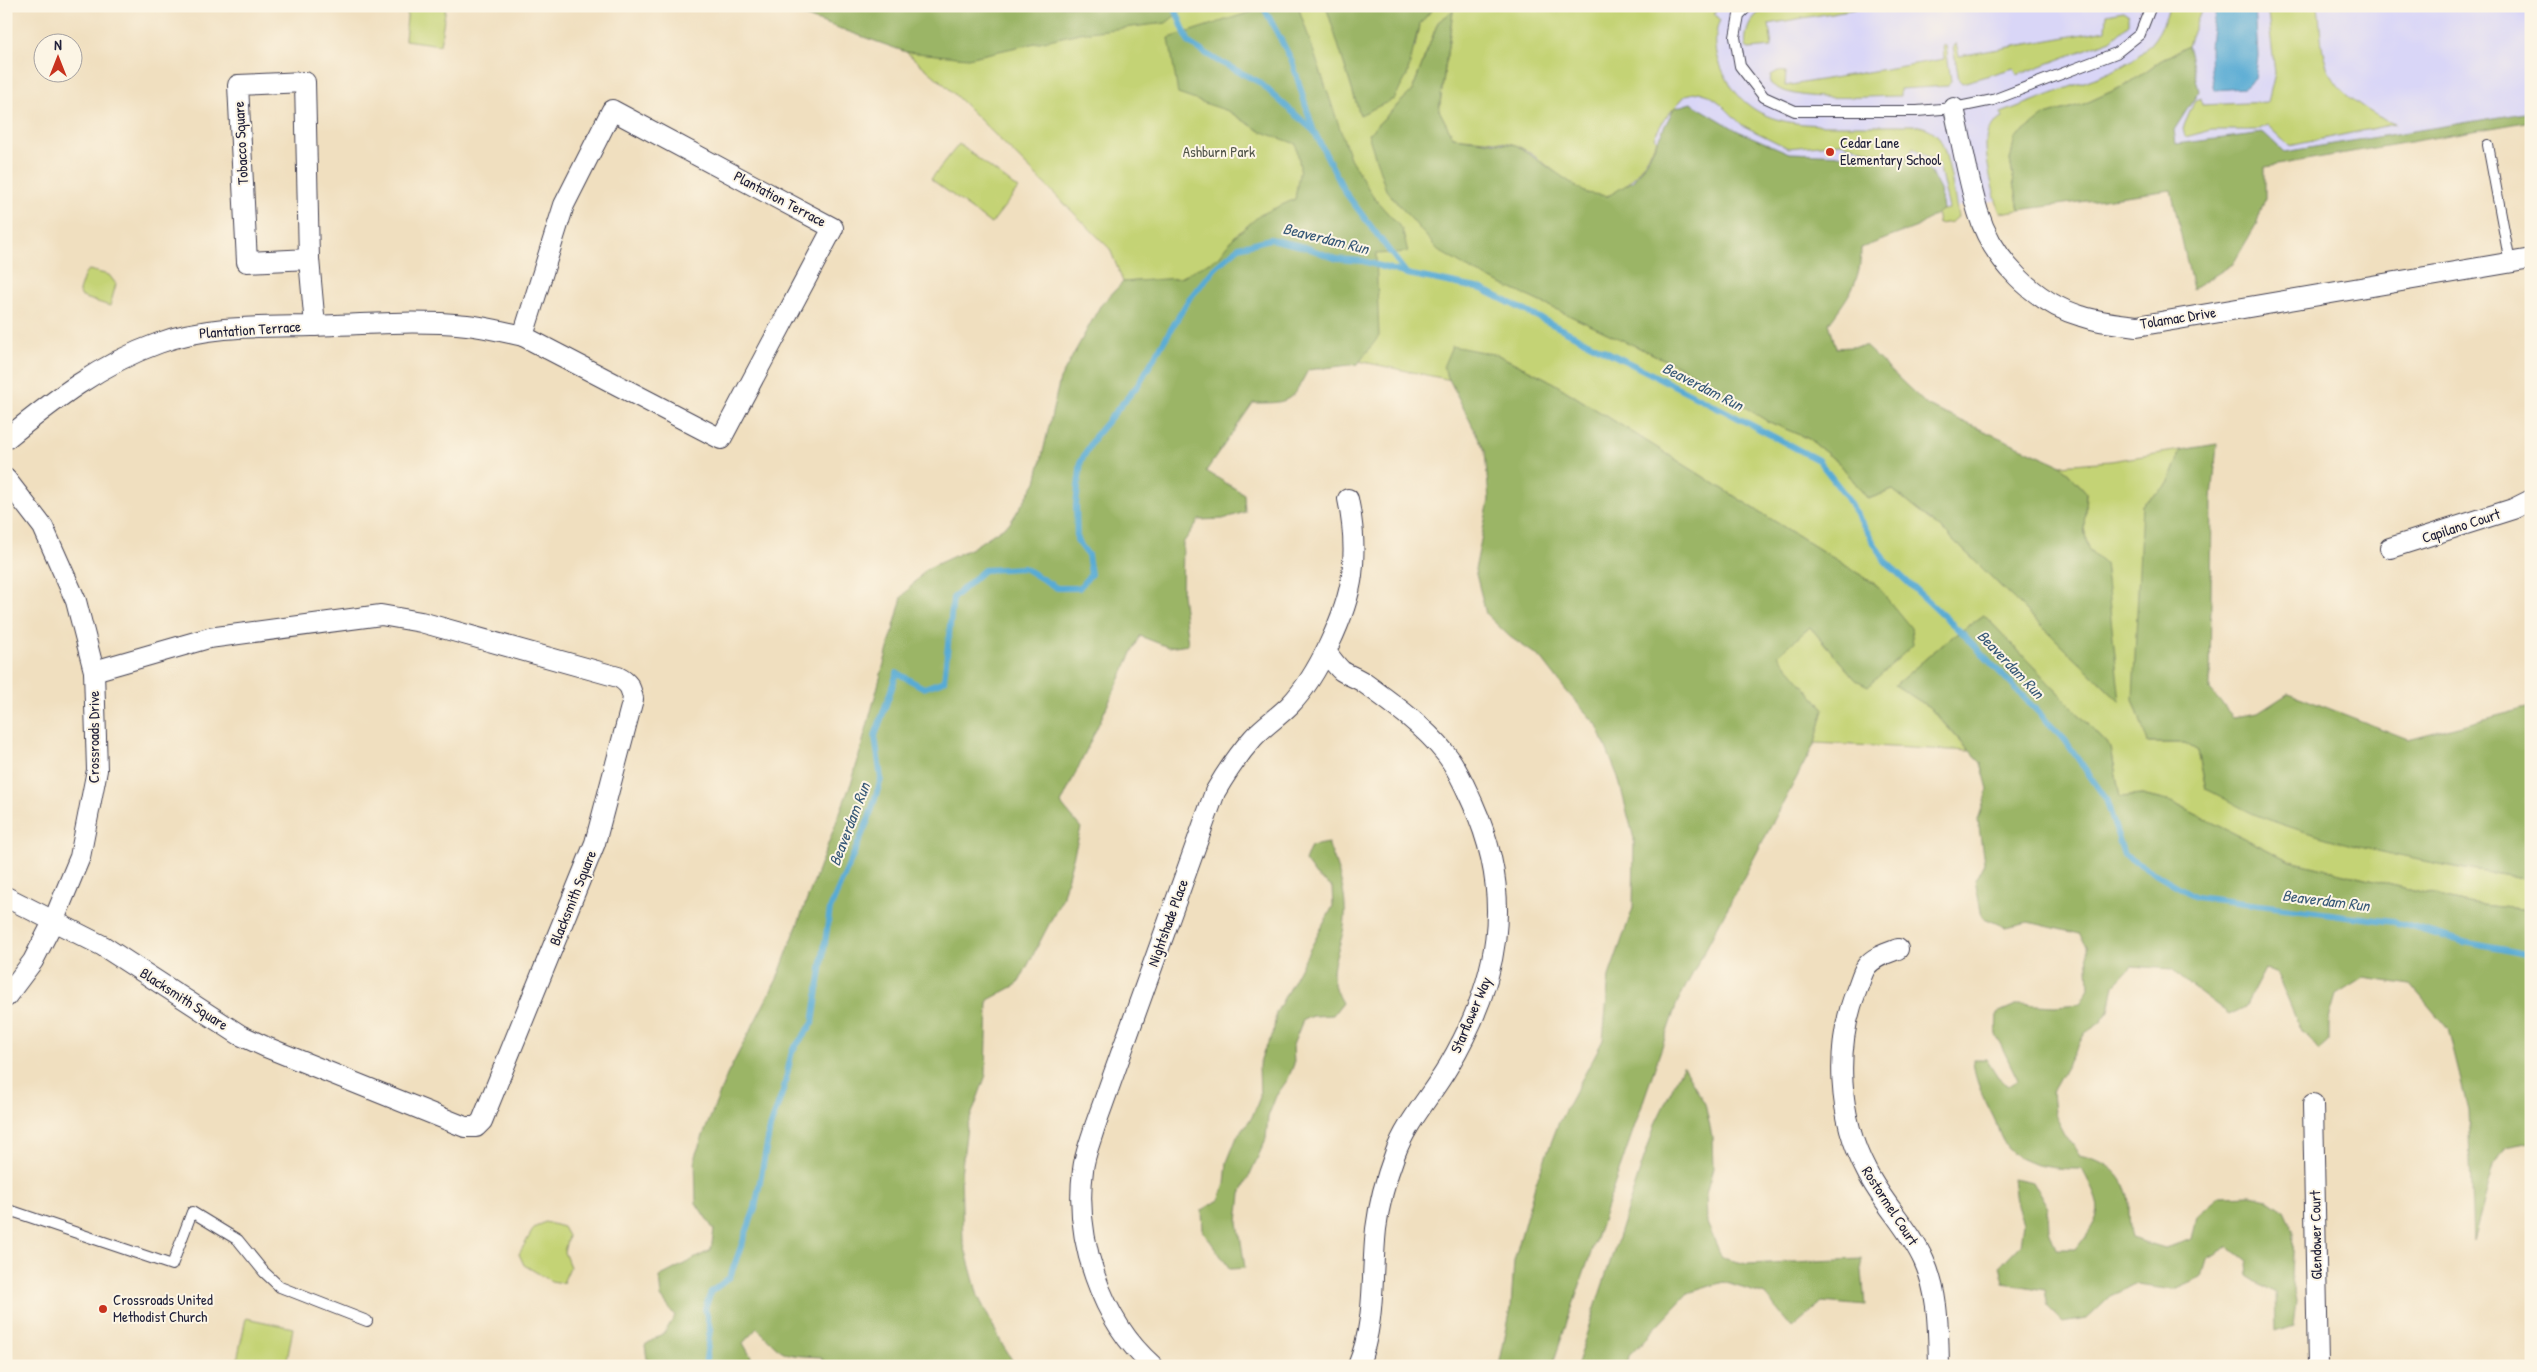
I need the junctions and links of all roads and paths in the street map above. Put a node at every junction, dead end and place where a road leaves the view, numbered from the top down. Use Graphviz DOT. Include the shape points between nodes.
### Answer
graph roads {
  1 [pos="1748,6"];
  2 [pos="2151,6"];
  3 [pos="1954,108"];
  4 [pos="2488,144"];
  5 [pos="309,259"];
  6 [pos="2531,259"];
  7 [pos="2510,263"];
  8 [pos="315,326"];
  9 [pos="523,336"];
  10 [pos="6,439"];
  11 [pos="6,479"];
  12 [pos="1348,499"];
  13 [pos="2531,500"];
  14 [pos="2390,548"];
  15 [pos="1326,652"];
  16 [pos="94,671"];
  17 [pos="6,897"];
  18 [pos="53,922"];
  19 [pos="1898,949"];
  20 [pos="6,997"];
  21 [pos="2313,1104"];
  22 [pos="6,1210"];
  23 [pos="367,1321"];
  24 [pos="1153,1366"];
  25 [pos="1358,1366"];
  26 [pos="1939,1366"];
  27 [pos="2318,1366"];
  1 -- 3 [label="lane" via="1739,15 1735,37 1740,66 1764,97 1795,110 1917,111"];
  2 -- 3 [label="lane" via="2140,34 2116,53 1993,100"];
  3 -- 7 [label="street, Tolamac Drive" via="1978,213 1990,241 2030,288 2055,305 2080,316 2137,326"];
  4 -- 7 [label="lane"];
  5 -- 5 [label="street, Tobacco Square" via="247,262 238,85 305,82"];
  5 -- 8 [label="street, Tobacco Square"];
  6 -- 7 [label="street, Tolamac Drive"];
  8 -- 9 [label="street, Plantation Terrace" via="442,323"];
  8 -- 10 [label="street, Plantation Terrace" via="224,330 161,342 78,382"];
  9 -- 9 [label="street, Plantation Terrace" via="564,205 612,110 833,228 721,439"];
  11 -- 16 [label="street, Crossroads Drive" via="44,527 76,601"];
  12 -- 15 [label="street, Nightshade Place" via="1352,520 1352,574"];
  13 -- 14 [label="street, Capilano Court" via="2513,509"];
  15 -- 24 [label="street, Nightshade Place" via="1301,692 1253,738 1215,792 1095,1126 1083,1169 1081,1210 1090,1261 1119,1325"];
  15 -- 25 [label="street, Starflower Way" via="1341,670 1405,714 1446,754 1462,779 1484,830 1497,884 1498,904 1492,968 1479,1003 1448,1066 1395,1153 1376,1229 1369,1334"];
  16 -- 18 [label="street, Crossroads Drive" via="97,770 80,857"];
  16 -- 18 [label="street, Blacksmith Square" via="209,638 382,615 421,622 618,677 631,688 633,699 595,843 482,1120 476,1127 464,1127 240,1035 103,946"];
  17 -- 18 [label="street, Blacksmith Square"];
  18 -- 20 [label="street, Crossroads Drive" via="33,962"];
  19 -- 26 [label="street, Rostormel Court" via="1878,957 1866,967 1853,999 1845,1031 1842,1075 1845,1109 1853,1141 1866,1172 1884,1202 1911,1236 1925,1262 1934,1293"];
  21 -- 27 [label="street, Glendower Court"];
  22 -- 23 [label="lane" via="172,1265 192,1212 238,1240 280,1287"];
}
